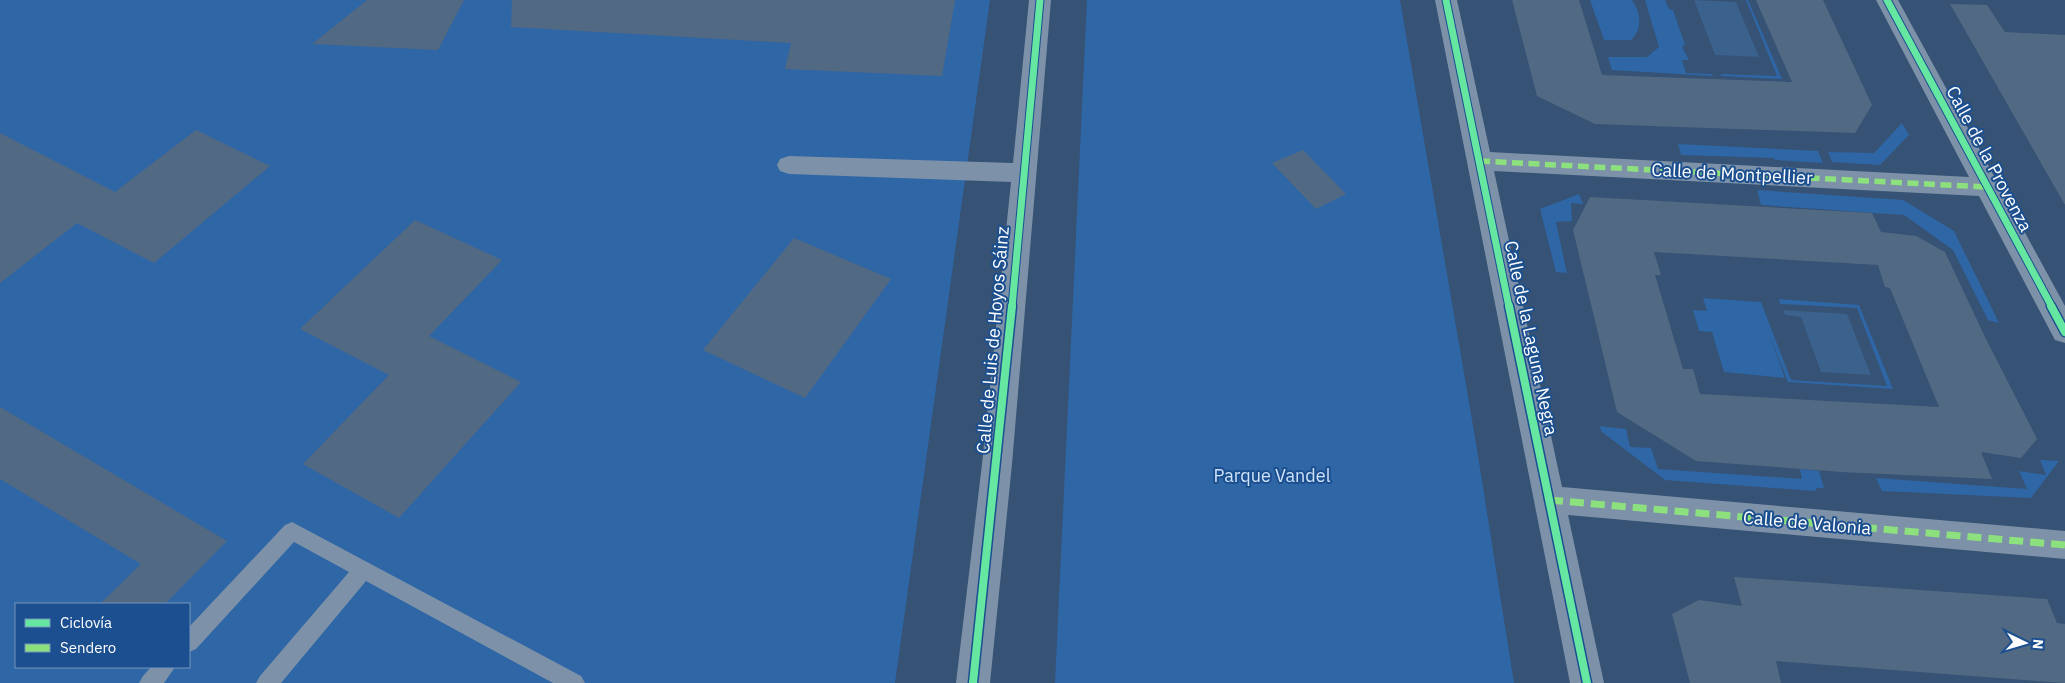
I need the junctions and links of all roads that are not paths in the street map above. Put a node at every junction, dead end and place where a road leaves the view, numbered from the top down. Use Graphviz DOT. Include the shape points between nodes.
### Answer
graph roads {
  1 [pos="1040,0"];
  2 [pos="1446,0"];
  3 [pos="1886,0"];
  4 [pos="1479,161"];
  5 [pos="789,165"];
  6 [pos="1024,173"];
  7 [pos="1986,186"];
  8 [pos="2065,332"];
  9 [pos="1549,500"];
  10 [pos="2065,545"];
  11 [pos="363,570"];
  12 [pos="190,641"];
  13 [pos="164,668"];
  14 [pos="150,683"];
  15 [pos="267,683"];
  16 [pos="574,683"];
  17 [pos="973,683"];
  18 [pos="1587,683"];
  1 -- 6 [label="street, Calle de Luis de Hoyos Sáinz"];
  2 -- 4 [label="street, Calle de la Laguna Negra"];
  3 -- 7 [label="street, Calle de la Provenza"];
  4 -- 7 [label="street, Calle de Montpellier"];
  4 -- 9 [label="street, Calle de la Laguna Negra"];
  5 -- 6 [label="street"];
  6 -- 17 [label="street, Calle de Luis de Hoyos Sáinz"];
  7 -- 8 [label="street, Calle de la Provenza"];
  9 -- 10 [label="street, Calle de Valonia"];
  9 -- 18 [label="street, Calle de la Laguna Negra"];
  11 -- 12 [label="lane" via="292,531"];
  11 -- 15 [label="lane"];
  11 -- 16 [label="lane"];
  13 -- 14 [label="lane"];
}
